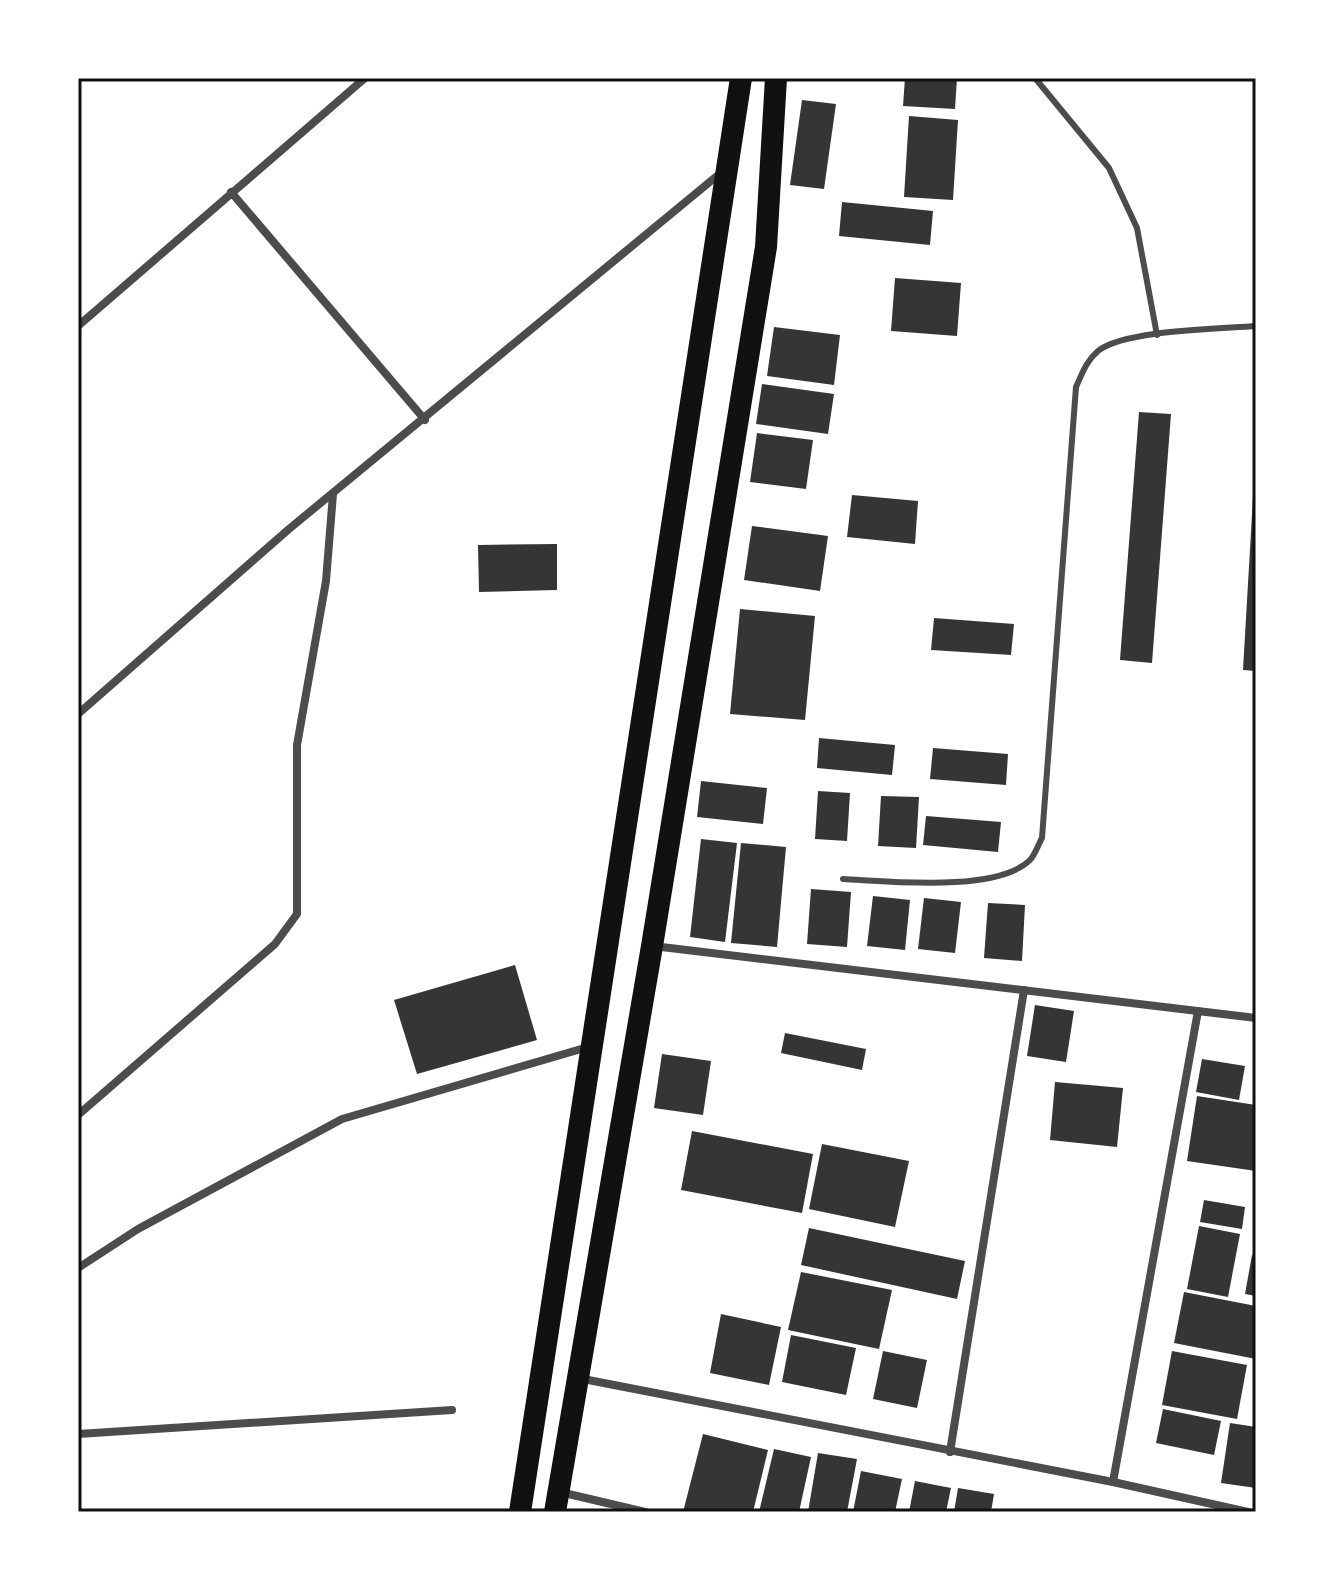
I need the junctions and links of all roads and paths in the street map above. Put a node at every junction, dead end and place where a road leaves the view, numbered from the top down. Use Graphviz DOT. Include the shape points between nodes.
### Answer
graph roads {
  1 [pos="365,78"];
  2 [pos="741,78"];
  3 [pos="776,78"];
  4 [pos="1035,78"];
  5 [pos="730,165"];
  6 [pos="231,192"];
  7 [pos="78,326"];
  8 [pos="1256,326"];
  9 [pos="1157,335"];
  10 [pos="425,420"];
  11 [pos="333,494"];
  12 [pos="78,714"];
  13 [pos="843,879"];
  14 [pos="652,946"];
  15 [pos="1024,990"];
  16 [pos="1198,1011"];
  17 [pos="1256,1018"];
  18 [pos="592,1046"];
  19 [pos="78,1115"];
  20 [pos="78,1268"];
  21 [pos="578,1378"];
  22 [pos="452,1410"];
  23 [pos="78,1434"];
  24 [pos="950,1452"];
  25 [pos="1113,1482"];
  26 [pos="557,1502"];
  27 [pos="520,1512"];
  28 [pos="645,1512"];
  29 [pos="1248,1512"];
  1 -- 6 [label="street"];
  2 -- 5 [label="highway"];
  3 -- 14 [label="highway" via="766,247"];
  4 -- 9 [label="lane" via="1109,168 1137,228"];
  5 -- 10 [label="street"];
  5 -- 18 [label="highway"];
  6 -- 7 [label="street"];
  6 -- 10 [label="street"];
  8 -- 9 [label="lane"];
  9 -- 13 [label="lane" via="1126,339 1100,350 1076,387 1042,838 1030,860 1008,872 959,883"];
  10 -- 11 [label="street"];
  11 -- 12 [label="street"];
  11 -- 19 [label="street" via="326,581 297,745 297,914 275,944"];
  14 -- 15 [label="street"];
  14 -- 21 [label="highway"];
  15 -- 16 [label="street"];
  15 -- 24 [label="street"];
  16 -- 17 [label="street"];
  16 -- 25 [label="street"];
  18 -- 20 [label="street" via="342,1119 138,1229"];
  18 -- 27 [label="highway"];
  21 -- 24 [label="street"];
  21 -- 26 [label="highway"];
  22 -- 23 [label="street"];
  24 -- 25 [label="street"];
  25 -- 29 [label="street"];
  26 -- 28 [label="street"];
}
